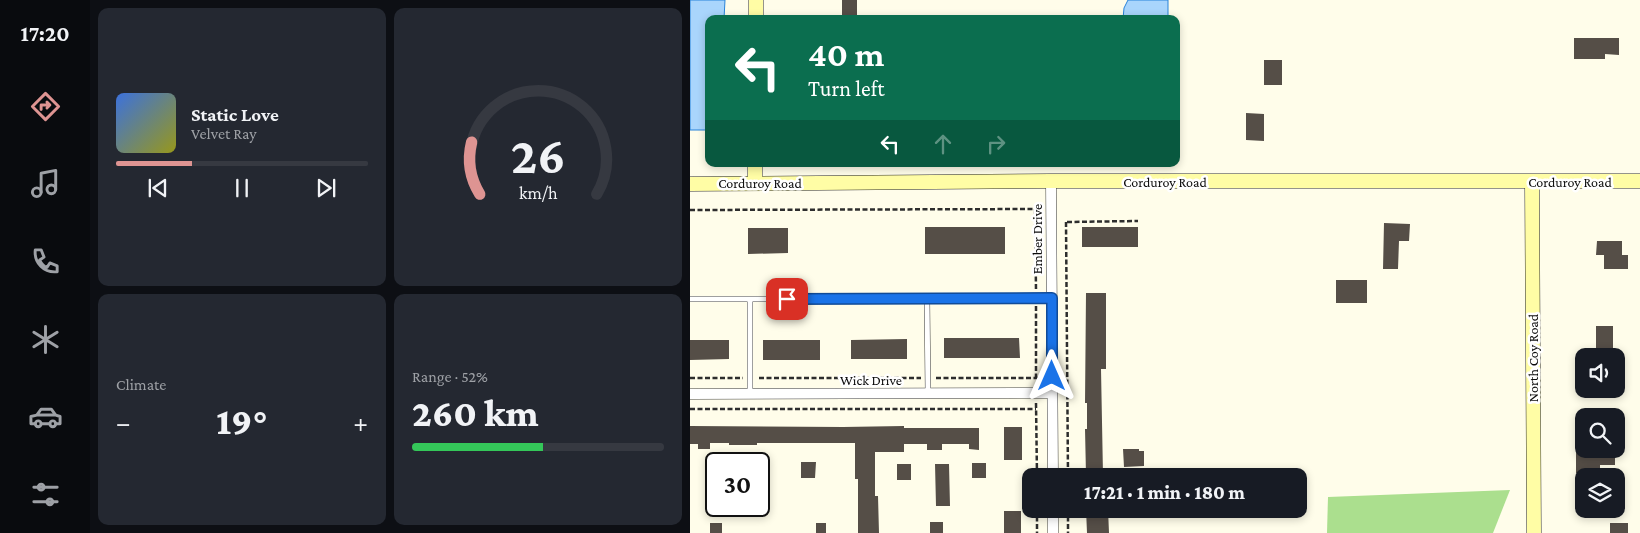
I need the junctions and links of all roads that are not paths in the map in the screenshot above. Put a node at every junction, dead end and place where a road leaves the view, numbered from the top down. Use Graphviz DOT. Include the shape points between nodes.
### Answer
graph roads {
  1 [pos="756,0"];
  2 [pos="756,15"];
  3 [pos="755,167"];
  4 [pos="1640,181"];
  5 [pos="1051,182"];
  6 [pos="1532,182"];
  7 [pos="690,184"];
  8 [pos="755,184"];
  9 [pos="1052,298"];
  10 [pos="750,299"];
  11 [pos="927,299"];
  12 [pos="690,300"];
  13 [pos="928,393"];
  14 [pos="1052,393"];
  15 [pos="690,394"];
  16 [pos="750,394"];
  17 [pos="1052,468"];
  18 [pos="1053,518"];
  19 [pos="1053,533"];
  20 [pos="1534,533"];
  1 -- 2 [label="street"];
  3 -- 8 [label="street"];
  4 -- 6 [label="street, Corduroy Road"];
  5 -- 6 [label="street, Corduroy Road"];
  5 -- 8 [label="street, Corduroy Road"];
  5 -- 9 [label="street, Ember Drive"];
  6 -- 20 [label="street, North Coy Road"];
  7 -- 8 [label="street, Corduroy Road"];
  9 -- 11 [label="lane"];
  9 -- 14 [label="street, Ember Drive"];
  10 -- 11 [label="lane"];
  10 -- 12 [label="lane"];
  10 -- 16 [label="lane"];
  11 -- 13 [label="lane"];
  13 -- 14 [label="street, Wick Drive"];
  13 -- 16 [label="street, Wick Drive"];
  14 -- 17 [label="street, Ember Drive"];
  15 -- 16 [label="street, Wick Drive"];
  18 -- 19 [label="street"];
}
